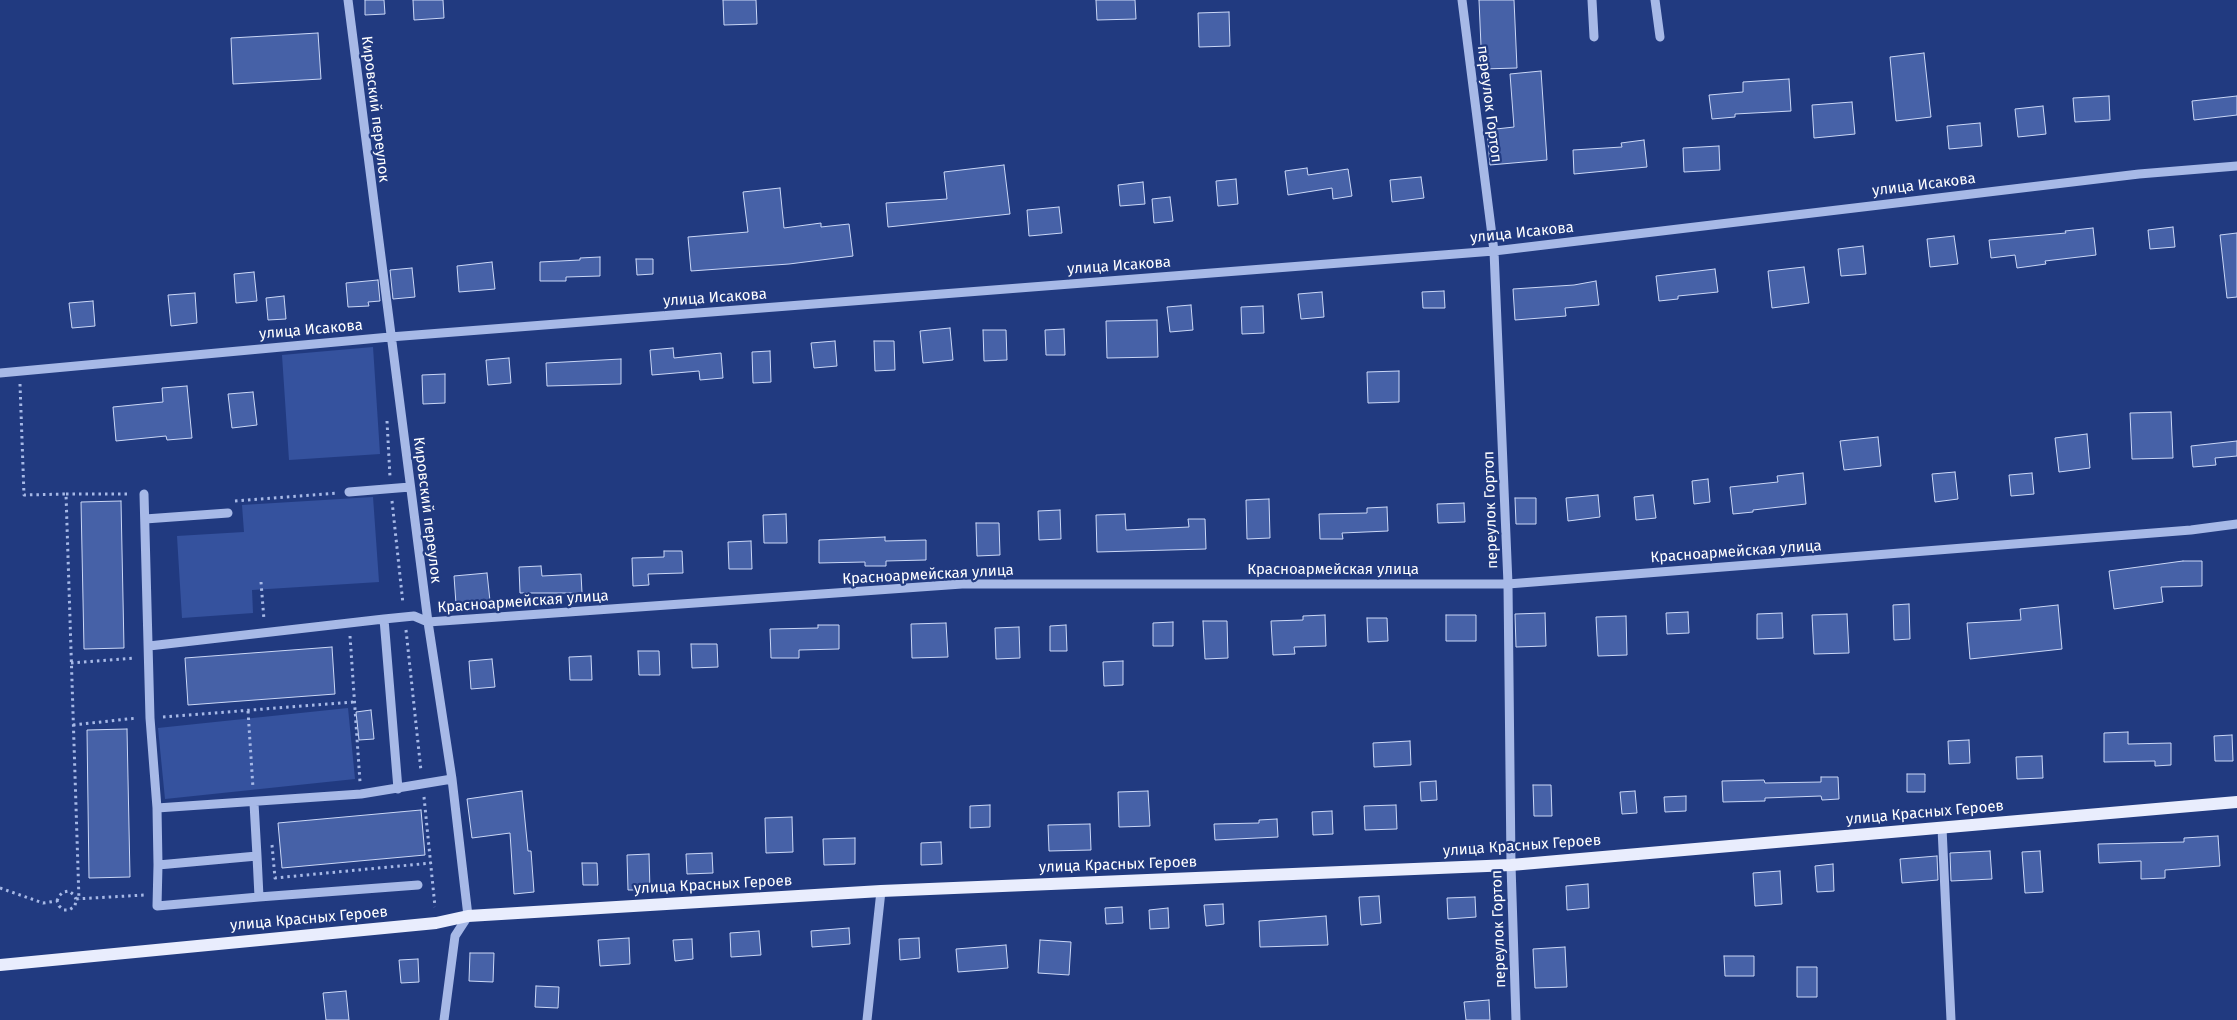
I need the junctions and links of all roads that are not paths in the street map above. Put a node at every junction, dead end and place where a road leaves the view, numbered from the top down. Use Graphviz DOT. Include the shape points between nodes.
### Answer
graph roads {
  1 [pos="348,0"];
  2 [pos="1462,0"];
  3 [pos="1592,0"];
  4 [pos="1655,0"];
  5 [pos="1660,36"];
  6 [pos="1594,37"];
  7 [pos="2237,166"];
  8 [pos="1494,251"];
  9 [pos="390,337"];
  10 [pos="0,373"];
  11 [pos="410,487"];
  12 [pos="349,492"];
  13 [pos="144,494"];
  14 [pos="228,513"];
  15 [pos="145,519"];
  16 [pos="2237,524"];
  17 [pos="1508,584"];
  18 [pos="384,619"];
  19 [pos="428,622"];
  20 [pos="149,646"];
  21 [pos="452,779"];
  22 [pos="398,789"];
  23 [pos="2237,802"];
  24 [pos="254,803"];
  25 [pos="157,808"];
  26 [pos="1942,828"];
  27 [pos="257,856"];
  28 [pos="158,865"];
  29 [pos="1511,865"];
  30 [pos="418,885"];
  31 [pos="881,891"];
  32 [pos="258,898"];
  33 [pos="468,916"];
  34 [pos="0,964"];
  35 [pos="444,1020"];
  36 [pos="867,1020"];
  37 [pos="1516,1020"];
  38 [pos="1950,1020"];
  1 -- 9 [label="street, Кировский переулок"];
  2 -- 8 [label="street, переулок Гортоп"];
  3 -- 6 [label="street"];
  4 -- 5 [label="street"];
  7 -- 8 [label="street, улица Исакова" via="2129,175"];
  8 -- 9 [label="street, улица Исакова"];
  8 -- 17 [label="street, переулок Гортоп"];
  9 -- 10 [label="street, улица Исакова"];
  9 -- 11 [label="street, Кировский переулок"];
  11 -- 12 [label="street"];
  11 -- 19 [label="street, Кировский переулок"];
  13 -- 15 [label="street"];
  14 -- 15 [label="street"];
  15 -- 20 [label="street"];
  16 -- 17 [label="street, Красноармейская улица"];
  17 -- 19 [label="street, Красноармейская улица" via="962,584"];
  17 -- 29 [label="street, переулок Гортоп"];
  18 -- 19 [label="street, Красноармейская улица" via="414,616"];
  18 -- 20 [label="street, Красноармейская улица"];
  18 -- 22 [label="street"];
  19 -- 21 [label="street, Кировский переулок"];
  20 -- 25 [label="street" via="150,718"];
  21 -- 22 [label="street"];
  21 -- 33 [label="street, Кировский переулок"];
  22 -- 24 [label="street"];
  23 -- 26 [label="main road, улица Красных Героев"];
  24 -- 25 [label="street"];
  24 -- 27 [label="street"];
  25 -- 28 [label="street"];
  26 -- 29 [label="main road, улица Красных Героев"];
  26 -- 38 [label="street"];
  27 -- 28 [label="street"];
  27 -- 32 [label="street"];
  28 -- 32 [label="street" via="157,906"];
  29 -- 31 [label="main road, улица Красных Героев"];
  29 -- 37 [label="street, переулок Гортоп"];
  30 -- 32 [label="street"];
  31 -- 33 [label="main road, улица Красных Героев"];
  31 -- 36 [label="street"];
  33 -- 34 [label="main road, улица Красных Героев" via="436,923"];
  33 -- 35 [label="street" via="455,936"];
}
